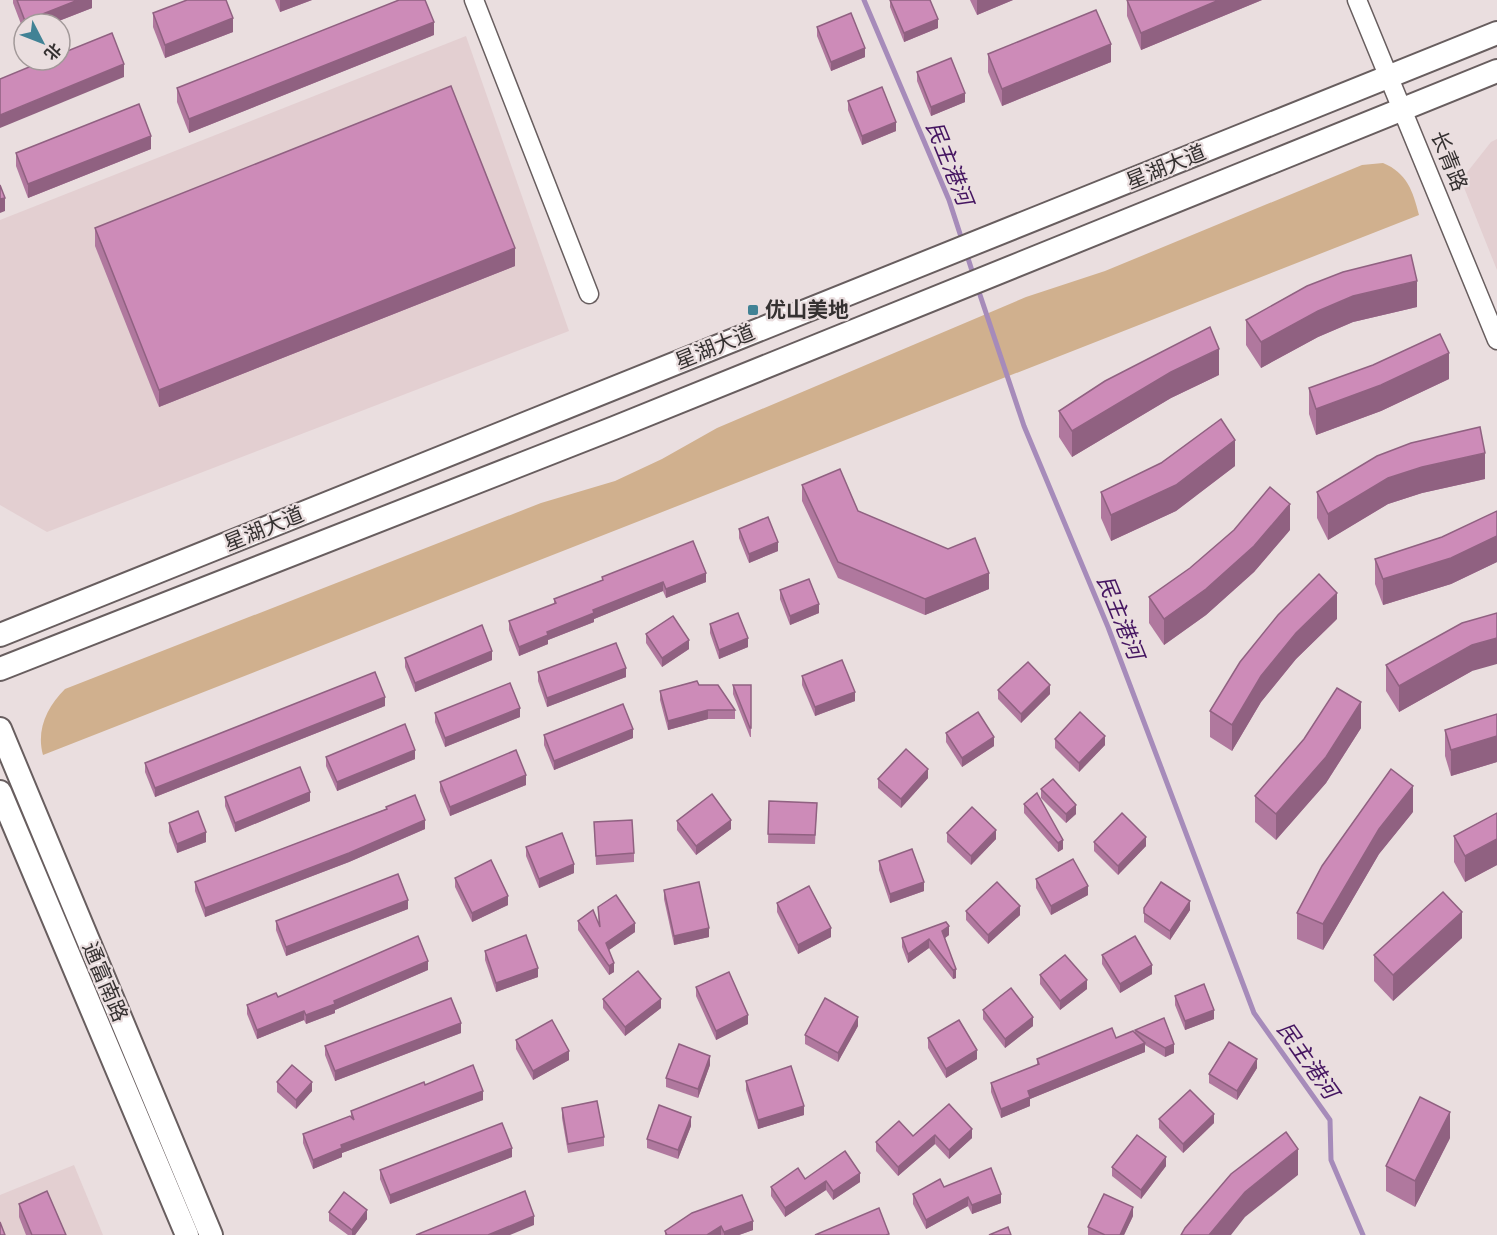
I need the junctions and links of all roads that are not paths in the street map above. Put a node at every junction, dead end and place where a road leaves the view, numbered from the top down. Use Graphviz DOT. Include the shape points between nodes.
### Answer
graph roads {
  1 [pos="474,0"];
  2 [pos="1357,0"];
  3 [pos="1497,33"];
  4 [pos="1497,71"];
  5 [pos="1390,78"];
  6 [pos="1403,109"];
  7 [pos="589,294"];
  8 [pos="1497,340"];
  9 [pos="0,635"];
  10 [pos="0,669"];
  11 [pos="0,729"];
  12 [pos="0,792"];
  13 [pos="187,1235"];
  14 [pos="211,1235"];
  1 -- 7 [label="street"];
  2 -- 5 [label="street, 长青路"];
  3 -- 5 [label="main road, 星湖大道"];
  4 -- 6 [label="main road, 星湖大道"];
  5 -- 6 [label="street, 长青路"];
  5 -- 9 [label="main road, 星湖大道"];
  6 -- 8 [label="street, 长青路"];
  6 -- 10 [label="main road, 星湖大道" via="614,428"];
  11 -- 14 [label="main road, 通富南路"];
  12 -- 13 [label="main road, 通富南路"];
}
